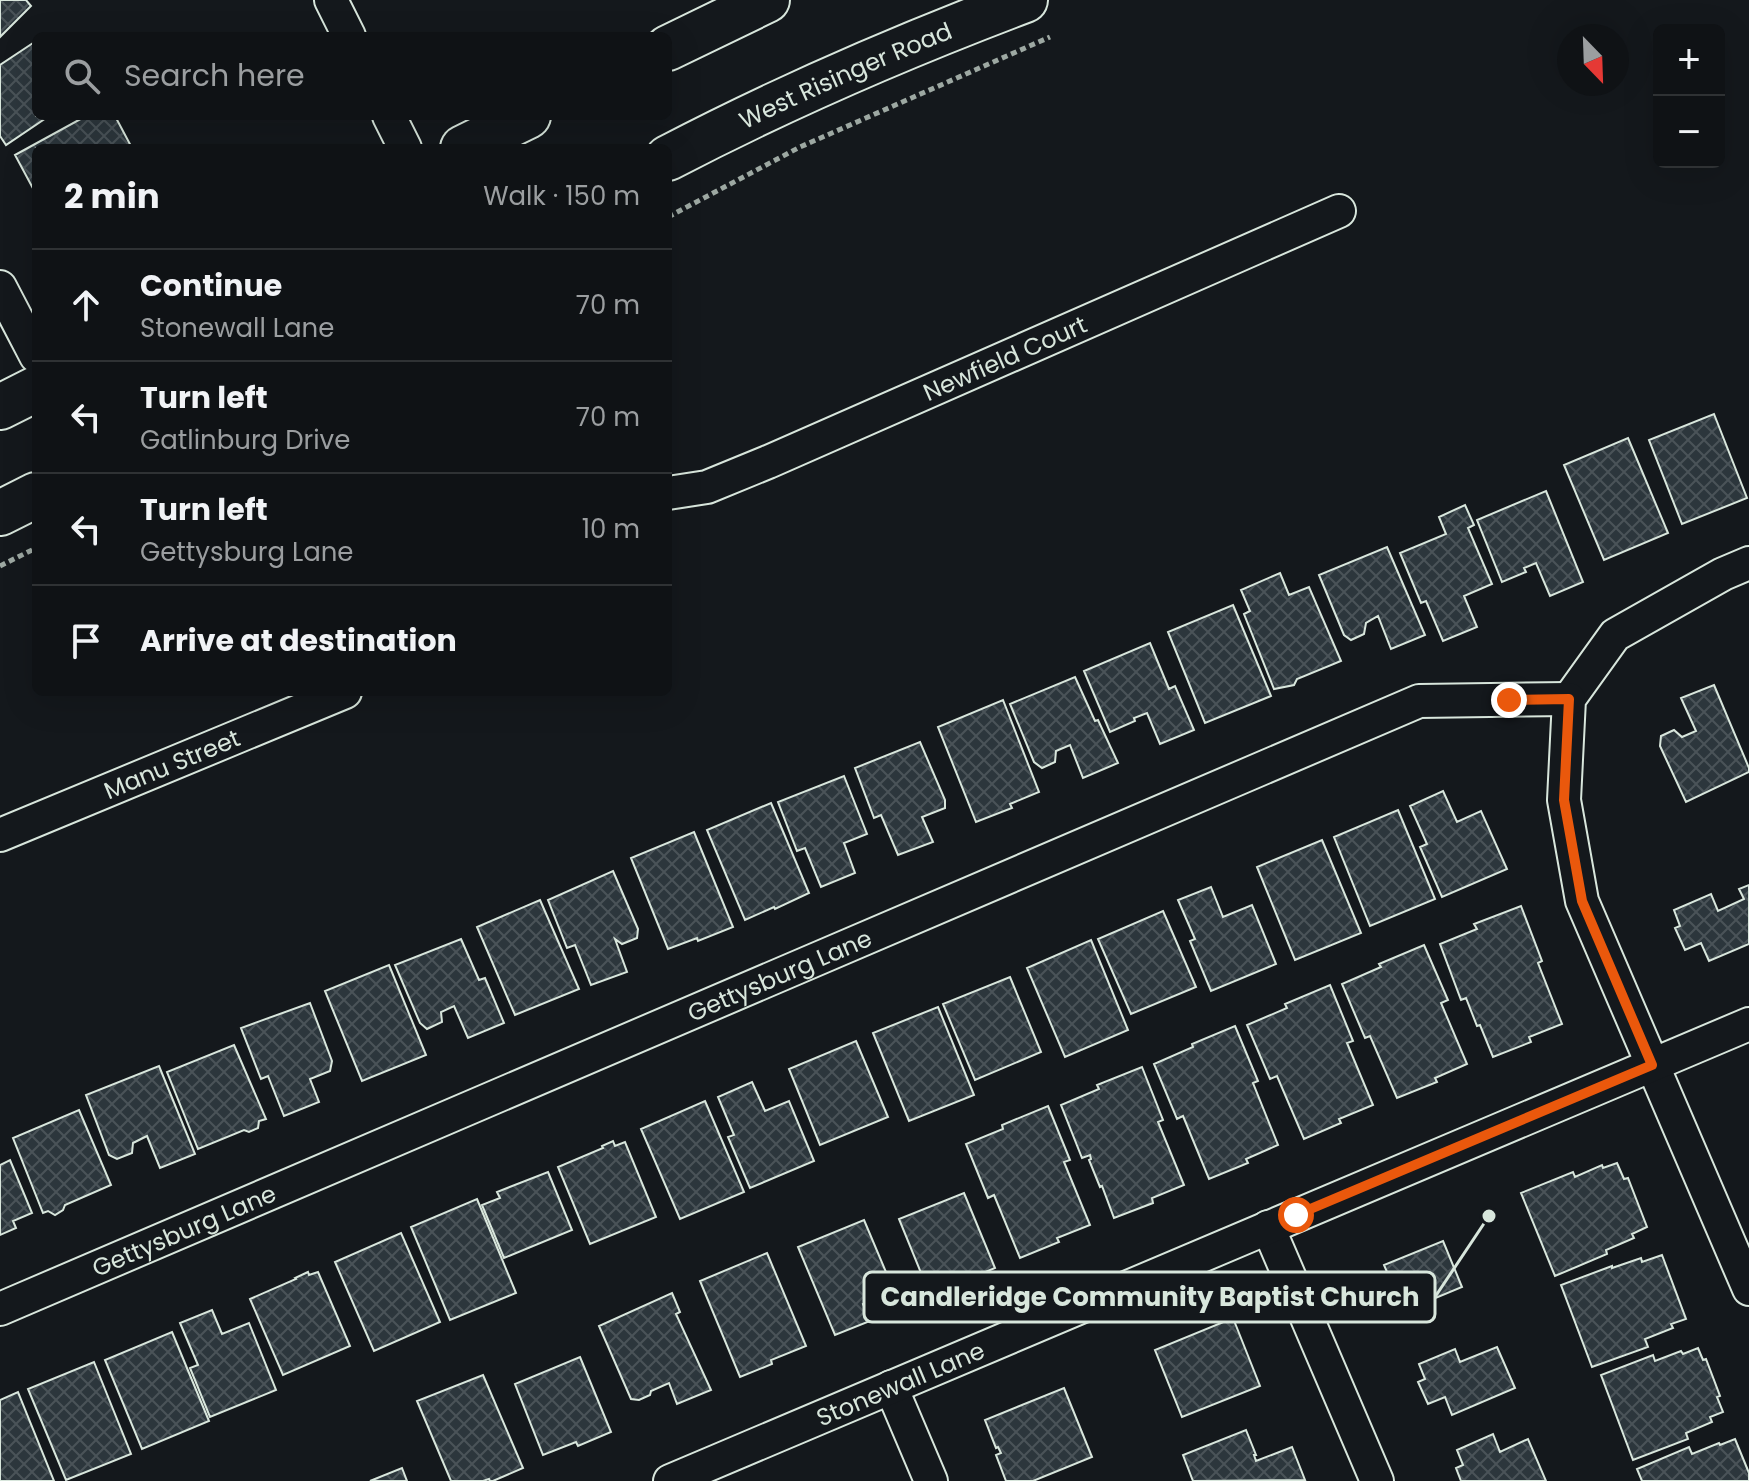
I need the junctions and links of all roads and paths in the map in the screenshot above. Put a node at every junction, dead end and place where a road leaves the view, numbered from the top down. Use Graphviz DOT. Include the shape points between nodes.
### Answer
graph roads {
  1 [pos="331,0"];
  2 [pos="767,0"];
  3 [pos="1025,0"];
  4 [pos="347,32"];
  5 [pos="1050,37"];
  6 [pos="672,46"];
  7 [pos="391,120"];
  8 [pos="520,120"];
  9 [pos="403,144"];
  10 [pos="471,144"];
  11 [pos="672,156"];
  12 [pos="1339,211"];
  13 [pos="672,215"];
  14 [pos="0,287"];
  15 [pos="32,348"];
  16 [pos="32,391"];
  17 [pos="0,407"];
  18 [pos="672,492"];
  19 [pos="32,497"];
  20 [pos="0,513"];
  21 [pos="32,550"];
  22 [pos="1749,563"];
  23 [pos="0,566"];
  24 [pos="335,696"];
  25 [pos="1569,699"];
  26 [pos="0,835"];
  27 [pos="1749,1024"];
  28 [pos="1652,1065"];
  29 [pos="1268,1227"];
  30 [pos="1749,1289"];
  31 [pos="0,1309"];
  32 [pos="891,1387"];
  33 [pos="670,1481"];
  34 [pos="931,1481"];
  35 [pos="1377,1481"];
  1 -- 4 [label="street"];
  2 -- 6 [label="main road"];
  3 -- 11 [label="main road, West Risinger Road" via="759,111"];
  5 -- 13 [label="path" via="800,147"];
  7 -- 9 [label="street"];
  8 -- 10 [label="main road"];
  12 -- 18 [label="street, Newfield Court" via="768,462 707,487"];
  14 -- 15 [label="street"];
  16 -- 17 [label="main road"];
  19 -- 20 [label="main road"];
  21 -- 23 [label="path"];
  22 -- 25 [label="street" via="1615,635"];
  24 -- 26 [label="street, Manu Street"];
  25 -- 28 [label="street" via="1564,800 1582,901"];
  25 -- 31 [label="street, Gettysburg Lane" via="1419,701"];
  27 -- 28 [label="street, Stonewall Lane"];
  28 -- 29 [label="street, Stonewall Lane"];
  28 -- 30 [label="street"];
  29 -- 32 [label="street, Stonewall Lane"];
  29 -- 35 [label="street"];
  32 -- 33 [label="street, Stonewall Lane"];
  32 -- 34 [label="street"];
}
